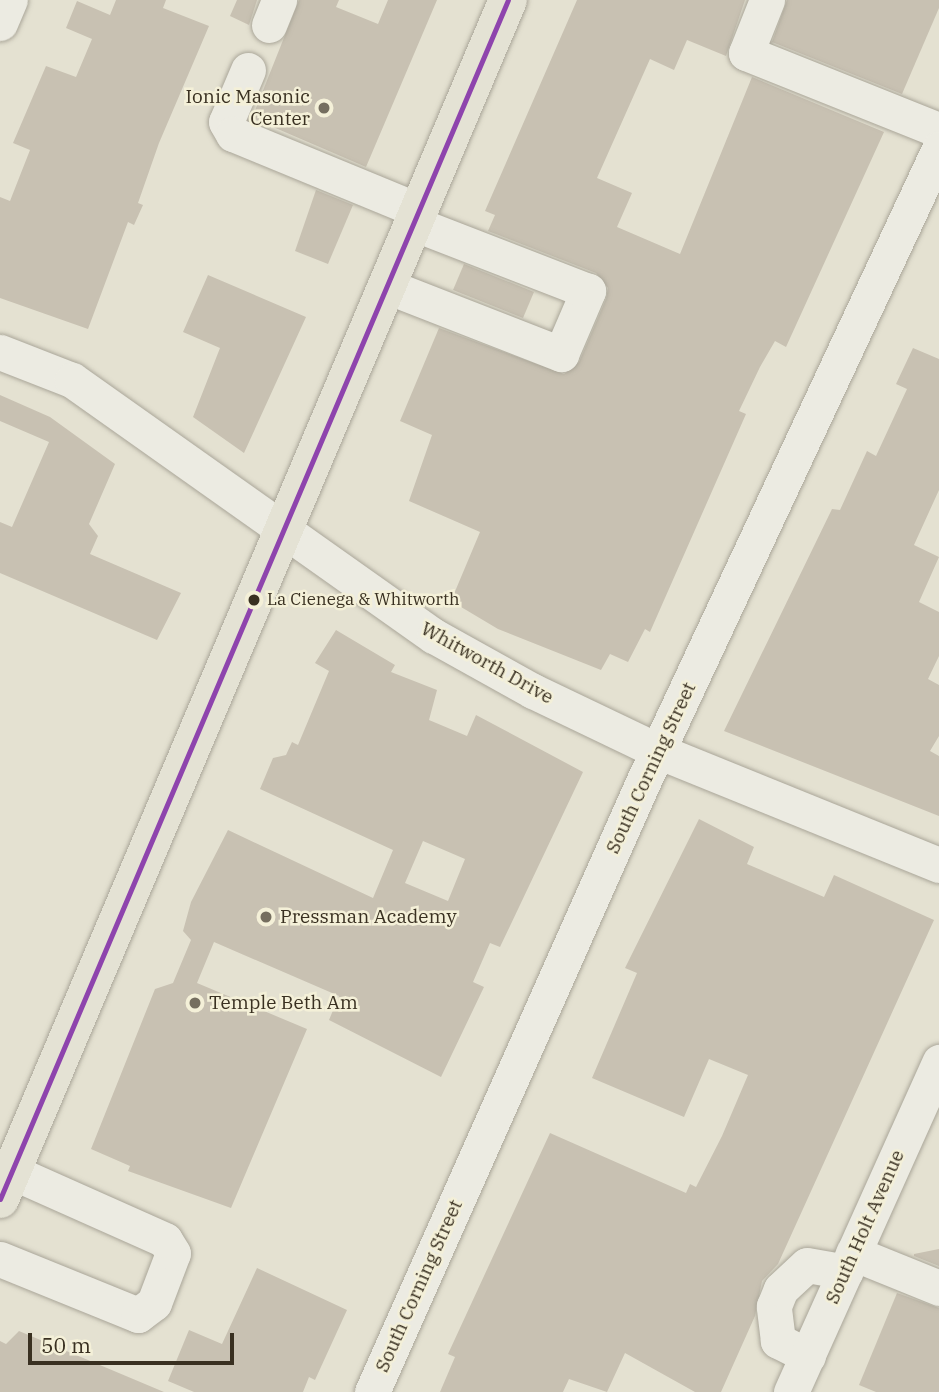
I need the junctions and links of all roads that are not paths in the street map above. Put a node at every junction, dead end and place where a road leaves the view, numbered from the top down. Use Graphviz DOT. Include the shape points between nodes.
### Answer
graph roads {
  1 [pos="10,0"];
  2 [pos="508,0"];
  3 [pos="767,0"];
  4 [pos="0,23"];
  5 [pos="248,70"];
  6 [pos="939,130"];
  7 [pos="939,149"];
  8 [pos="418,217"];
  9 [pos="389,287"];
  10 [pos="0,352"];
  11 [pos="285,532"];
  12 [pos="658,751"];
  13 [pos="939,865"];
  14 [pos="939,1062"];
  15 [pos="6,1186"];
  16 [pos="0,1259"];
  17 [pos="849,1263"];
  18 [pos="939,1288"];
  19 [pos="808,1356"];
  20 [pos="372,1392"];
  21 [pos="791,1392"];
  1 -- 4 [label="street"];
  2 -- 8 [label="main road"];
  3 -- 6 [label="street" via="746,53"];
  5 -- 8 [label="street" via="226,121 233,134"];
  7 -- 12 [label="street, South Corning Street"];
  8 -- 9 [label="main road"];
  8 -- 9 [label="street" via="588,291 562,354"];
  9 -- 11 [label="main road"];
  10 -- 11 [label="street, Whitworth Drive" via="72,380"];
  11 -- 12 [label="street, Whitworth Drive" via="434,636"];
  11 -- 15 [label="main road"];
  12 -- 13 [label="street, Whitworth Drive"];
  12 -- 20 [label="street, South Corning Street"];
  14 -- 17 [label="street, South Holt Avenue"];
  15 -- 16 [label="street" via="165,1240 173,1253 154,1303 138,1315"];
  17 -- 18 [label="street"];
  17 -- 19 [label="street, South Holt Avenue"];
  17 -- 19 [label="street" via="807,1265 781,1289 775,1306 778,1341"];
  19 -- 21 [label="street, South Holt Avenue"];
}
